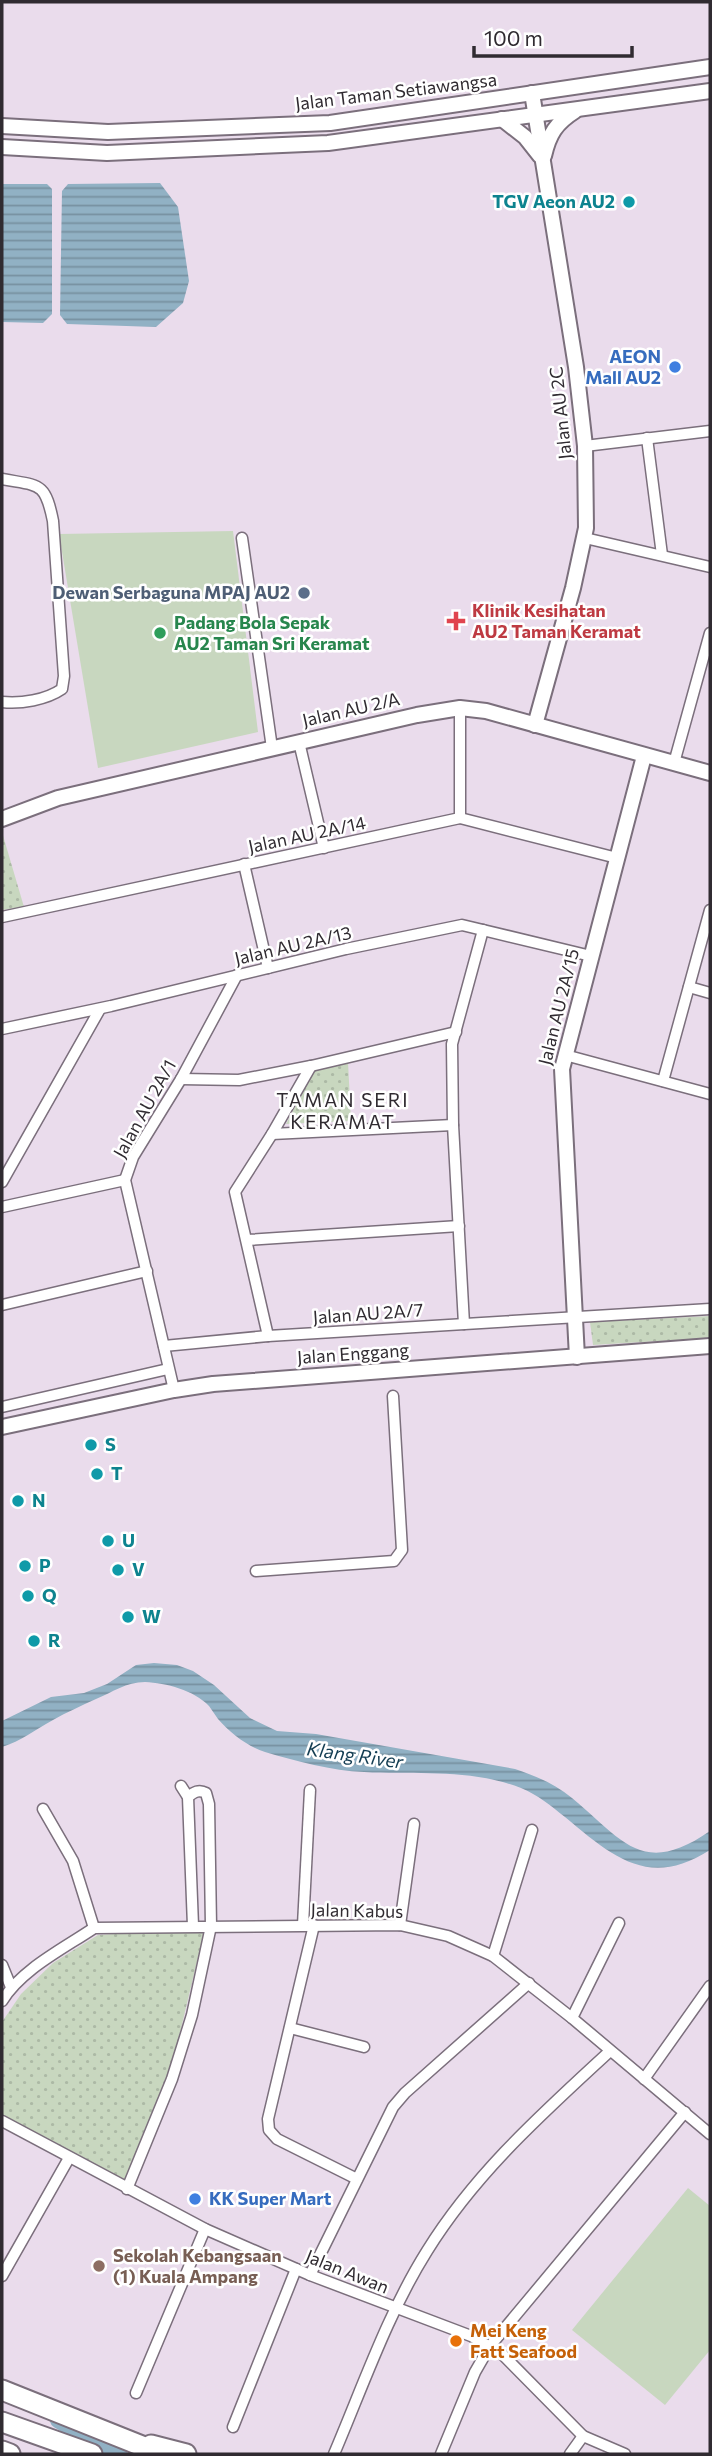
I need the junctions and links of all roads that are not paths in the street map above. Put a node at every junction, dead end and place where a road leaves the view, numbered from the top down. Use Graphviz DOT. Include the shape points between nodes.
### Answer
graph roads {
  1 [pos="710,67"];
  2 [pos="710,91"];
  3 [pos="533,93"];
  4 [pos="579,109"];
  5 [pos="536,115"];
  6 [pos="502,118"];
  7 [pos="2,126"];
  8 [pos="2,147"];
  9 [pos="543,161"];
  10 [pos="710,431"];
  11 [pos="647,438"];
  12 [pos="585,446"];
  13 [pos="2,480"];
  14 [pos="242,538"];
  15 [pos="585,538"];
  16 [pos="663,555"];
  17 [pos="710,567"];
  18 [pos="710,633"];
  19 [pos="705,670"];
  20 [pos="2,702"];
  21 [pos="460,708"];
  22 [pos="535,725"];
  23 [pos="299,742"];
  24 [pos="272,748"];
  25 [pos="644,755"];
  26 [pos="674,763"];
  27 [pos="710,773"];
  28 [pos="460,818"];
  29 [pos="2,819"];
  30 [pos="324,848"];
  31 [pos="617,858"];
  32 [pos="244,864"];
  33 [pos="710,910"];
  34 [pos="2,917"];
  35 [pos="483,930"];
  36 [pos="591,956"];
  37 [pos="268,968"];
  38 [pos="237,975"];
  39 [pos="689,987"];
  40 [pos="710,993"];
  41 [pos="100,1009"];
  42 [pos="2,1029"];
  43 [pos="456,1032"];
  44 [pos="565,1055"];
  45 [pos="311,1066"];
  46 [pos="181,1079"];
  47 [pos="663,1081"];
  48 [pos="710,1094"];
  49 [pos="453,1125"];
  50 [pos="272,1134"];
  51 [pos="125,1180"];
  52 [pos="2,1182"];
  53 [pos="2,1207"];
  54 [pos="459,1226"];
  55 [pos="247,1240"];
  56 [pos="147,1271"];
  57 [pos="2,1305"];
  58 [pos="710,1309"];
  59 [pos="575,1316"];
  60 [pos="464,1324"];
  61 [pos="268,1336"];
  62 [pos="164,1346"];
  63 [pos="710,1346"];
  64 [pos="577,1357"];
  65 [pos="168,1369"];
  66 [pos="174,1390"];
  67 [pos="393,1396"];
  68 [pos="2,1407"];
  69 [pos="2,1427"];
  70 [pos="256,1571"];
  71 [pos="181,1787"];
  72 [pos="310,1790"];
  73 [pos="188,1797"];
  74 [pos="43,1809"];
  75 [pos="414,1824"];
  76 [pos="532,1830"];
  77 [pos="619,1923"];
  78 [pos="308,1925"];
  79 [pos="400,1925"];
  80 [pos="194,1926"];
  81 [pos="211,1926"];
  82 [pos="94,1928"];
  83 [pos="493,1956"];
  84 [pos="2,1965"];
  85 [pos="529,1983"];
  86 [pos="710,1986"];
  87 [pos="11,1987"];
  88 [pos="2,2001"];
  89 [pos="572,2018"];
  90 [pos="290,2028"];
  91 [pos="364,2048"];
  92 [pos="610,2050"];
  93 [pos="644,2079"];
  94 [pos="685,2112"];
  95 [pos="2,2121"];
  96 [pos="710,2134"];
  97 [pos="69,2158"];
  98 [pos="357,2179"];
  99 [pos="127,2189"];
  100 [pos="205,2229"];
  101 [pos="296,2269"];
  102 [pos="310,2275"];
  103 [pos="2,2276"];
  104 [pos="397,2308"];
  105 [pos="490,2346"];
  106 [pos="2,2390"];
  107 [pos="136,2393"];
  108 [pos="2,2422"];
  109 [pos="233,2427"];
  110 [pos="32,2433"];
  111 [pos="583,2436"];
  112 [pos="123,2438"];
  113 [pos="2,2451"];
  114 [pos="10,2454"];
  115 [pos="71,2454"];
  116 [pos="92,2454"];
  117 [pos="162,2454"];
  118 [pos="186,2454"];
  119 [pos="334,2454"];
  120 [pos="442,2454"];
  121 [pos="570,2454"];
  122 [pos="625,2454"];
  1 -- 3 [label="main road, Jalan Taman Setiawangsa"];
  2 -- 4 [label="main road"];
  3 -- 5 [label="main road, Jalan AU 2C"];
  3 -- 7 [label="main road, Jalan Taman Setiawangsa" via="330,123 108,132"];
  4 -- 5 [label="main road"];
  4 -- 9 [label="main road" via="552,130"];
  5 -- 6 [label="main road"];
  5 -- 9 [label="main road, Jalan AU 2C"];
  6 -- 8 [label="main road" via="328,143 107,153"];
  6 -- 9 [label="main road" via="525,137"];
  9 -- 12 [label="main road, Jalan AU 2C"];
  10 -- 11 [label="street"];
  11 -- 12 [label="street"];
  11 -- 16 [label="street"];
  12 -- 15 [label="main road, Jalan AU 2C"];
  13 -- 20 [label="street" via="35,485 49,501 64,676 62,689 53,695"];
  14 -- 24 [label="street"];
  15 -- 16 [label="street"];
  15 -- 22 [label="main road, Jalan AU 2C"];
  16 -- 17 [label="street"];
  18 -- 19 [label="street"];
  19 -- 26 [label="street"];
  21 -- 22 [label="main road, Jalan AU 2/A"];
  21 -- 23 [label="main road, Jalan AU 2/A"];
  21 -- 28 [label="street"];
  22 -- 25 [label="main road, Jalan AU 2/A"];
  23 -- 24 [label="main road, Jalan AU 2/A"];
  23 -- 30 [label="street"];
  24 -- 29 [label="main road, Jalan AU 2/A" via="58,798"];
  25 -- 26 [label="main road, Jalan AU 2/A"];
  25 -- 31 [label="main road, Jalan AU 2A/15"];
  26 -- 27 [label="main road, Jalan AU 2/A"];
  28 -- 30 [label="street, Jalan AU 2A/14"];
  28 -- 31 [label="street, Jalan AU 2A/14"];
  30 -- 32 [label="street, Jalan AU 2A/14"];
  31 -- 36 [label="main road, Jalan AU 2A/15"];
  32 -- 34 [label="street, Jalan AU 2A/14"];
  32 -- 37 [label="street"];
  33 -- 39 [label="street"];
  35 -- 36 [label="street, Jalan AU 2A/13"];
  35 -- 37 [label="street, Jalan AU 2A/13" via="463,925 435,929"];
  35 -- 43 [label="street"];
  36 -- 44 [label="main road, Jalan AU 2A/15"];
  37 -- 38 [label="street, Jalan AU 2A/13"];
  38 -- 41 [label="street, Jalan AU 2A/13"];
  38 -- 46 [label="street, Jalan AU 2A/1"];
  39 -- 40 [label="street"];
  39 -- 47 [label="street"];
  41 -- 42 [label="street, Jalan AU 2A/13"];
  41 -- 52 [label="street"];
  43 -- 45 [label="street"];
  43 -- 49 [label="street" via="451,1062"];
  44 -- 47 [label="street"];
  44 -- 59 [label="main road, Jalan AU 2A/15" via="562,1095"];
  45 -- 46 [label="street" via="239,1080"];
  45 -- 50 [label="street"];
  46 -- 51 [label="street, Jalan AU 2A/1" via="133,1157"];
  47 -- 48 [label="street"];
  49 -- 50 [label="street"];
  49 -- 54 [label="street"];
  50 -- 55 [label="street" via="235,1192"];
  51 -- 53 [label="street"];
  51 -- 56 [label="street, Jalan AU 2A/1"];
  54 -- 55 [label="street"];
  54 -- 60 [label="street"];
  55 -- 61 [label="street"];
  56 -- 57 [label="street"];
  56 -- 62 [label="street, Jalan AU 2A/1"];
  58 -- 59 [label="street, Jalan AU 2A/7"];
  59 -- 60 [label="street, Jalan AU 2A/7"];
  59 -- 64 [label="main road, Jalan AU 2A/15"];
  60 -- 61 [label="street, Jalan AU 2A/7"];
  61 -- 62 [label="street, Jalan AU 2A/7"];
  62 -- 65 [label="street, Jalan AU 2A/1"];
  63 -- 64 [label="main road, Jalan Enggang"];
  64 -- 66 [label="main road, Jalan Enggang"];
  65 -- 66 [label="street, Jalan AU 2A/1"];
  65 -- 68 [label="street"];
  66 -- 69 [label="main road, Jalan Enggang"];
  67 -- 70 [label="street" via="402,1550 394,1561"];
  71 -- 73 [label="street"];
  72 -- 78 [label="street"];
  73 -- 80 [label="street"];
  73 -- 81 [label="street" via="202,1791 209,1804"];
  74 -- 82 [label="street" via="73,1861"];
  75 -- 79 [label="street"];
  76 -- 83 [label="street"];
  77 -- 89 [label="street"];
  78 -- 79 [label="street, Jalan Kabus"];
  78 -- 81 [label="street, Jalan Kabus"];
  78 -- 90 [label="street"];
  79 -- 83 [label="street, Jalan Kabus" via="448,1936"];
  80 -- 81 [label="street, Jalan Kabus"];
  80 -- 82 [label="street, Jalan Kabus"];
  81 -- 99 [label="street" via="192,2015 172,2079"];
  82 -- 87 [label="street"];
  83 -- 85 [label="street, Jalan Kabus"];
  84 -- 87 [label="street"];
  85 -- 89 [label="street, Jalan Kabus"];
  85 -- 98 [label="street" via="405,2093 393,2107"];
  86 -- 93 [label="street"];
  87 -- 88 [label="street"];
  89 -- 92 [label="street, Jalan Kabus"];
  90 -- 91 [label="street"];
  90 -- 98 [label="street" via="268,2130 277,2139"];
  92 -- 93 [label="street, Jalan Kabus"];
  92 -- 104 [label="street" via="519,2134 457,2206"];
  93 -- 94 [label="street, Jalan Kabus"];
  94 -- 96 [label="street, Jalan Kabus"];
  94 -- 105 [label="street"];
  95 -- 97 [label="street, Jalan Awan"];
  97 -- 99 [label="street, Jalan Awan"];
  97 -- 103 [label="street"];
  98 -- 102 [label="street"];
  99 -- 100 [label="street, Jalan Awan"];
  100 -- 101 [label="street, Jalan Awan"];
  100 -- 107 [label="street"];
  101 -- 102 [label="street, Jalan Awan"];
  101 -- 109 [label="street"];
  102 -- 104 [label="street, Jalan Awan"];
  104 -- 105 [label="street, Jalan Awan"];
  104 -- 119 [label="street"];
  105 -- 111 [label="street, Jalan Awan"];
  105 -- 120 [label="street"];
  106 -- 112 [label="highway"];
  108 -- 110 [label="highway"];
  110 -- 115 [label="highway"];
  110 -- 116 [label="highway"];
  111 -- 121 [label="street"];
  111 -- 122 [label="street, Jalan Awan"];
  112 -- 117 [label="highway"];
  112 -- 118 [label="highway"];
  113 -- 114 [label="highway"];
}
